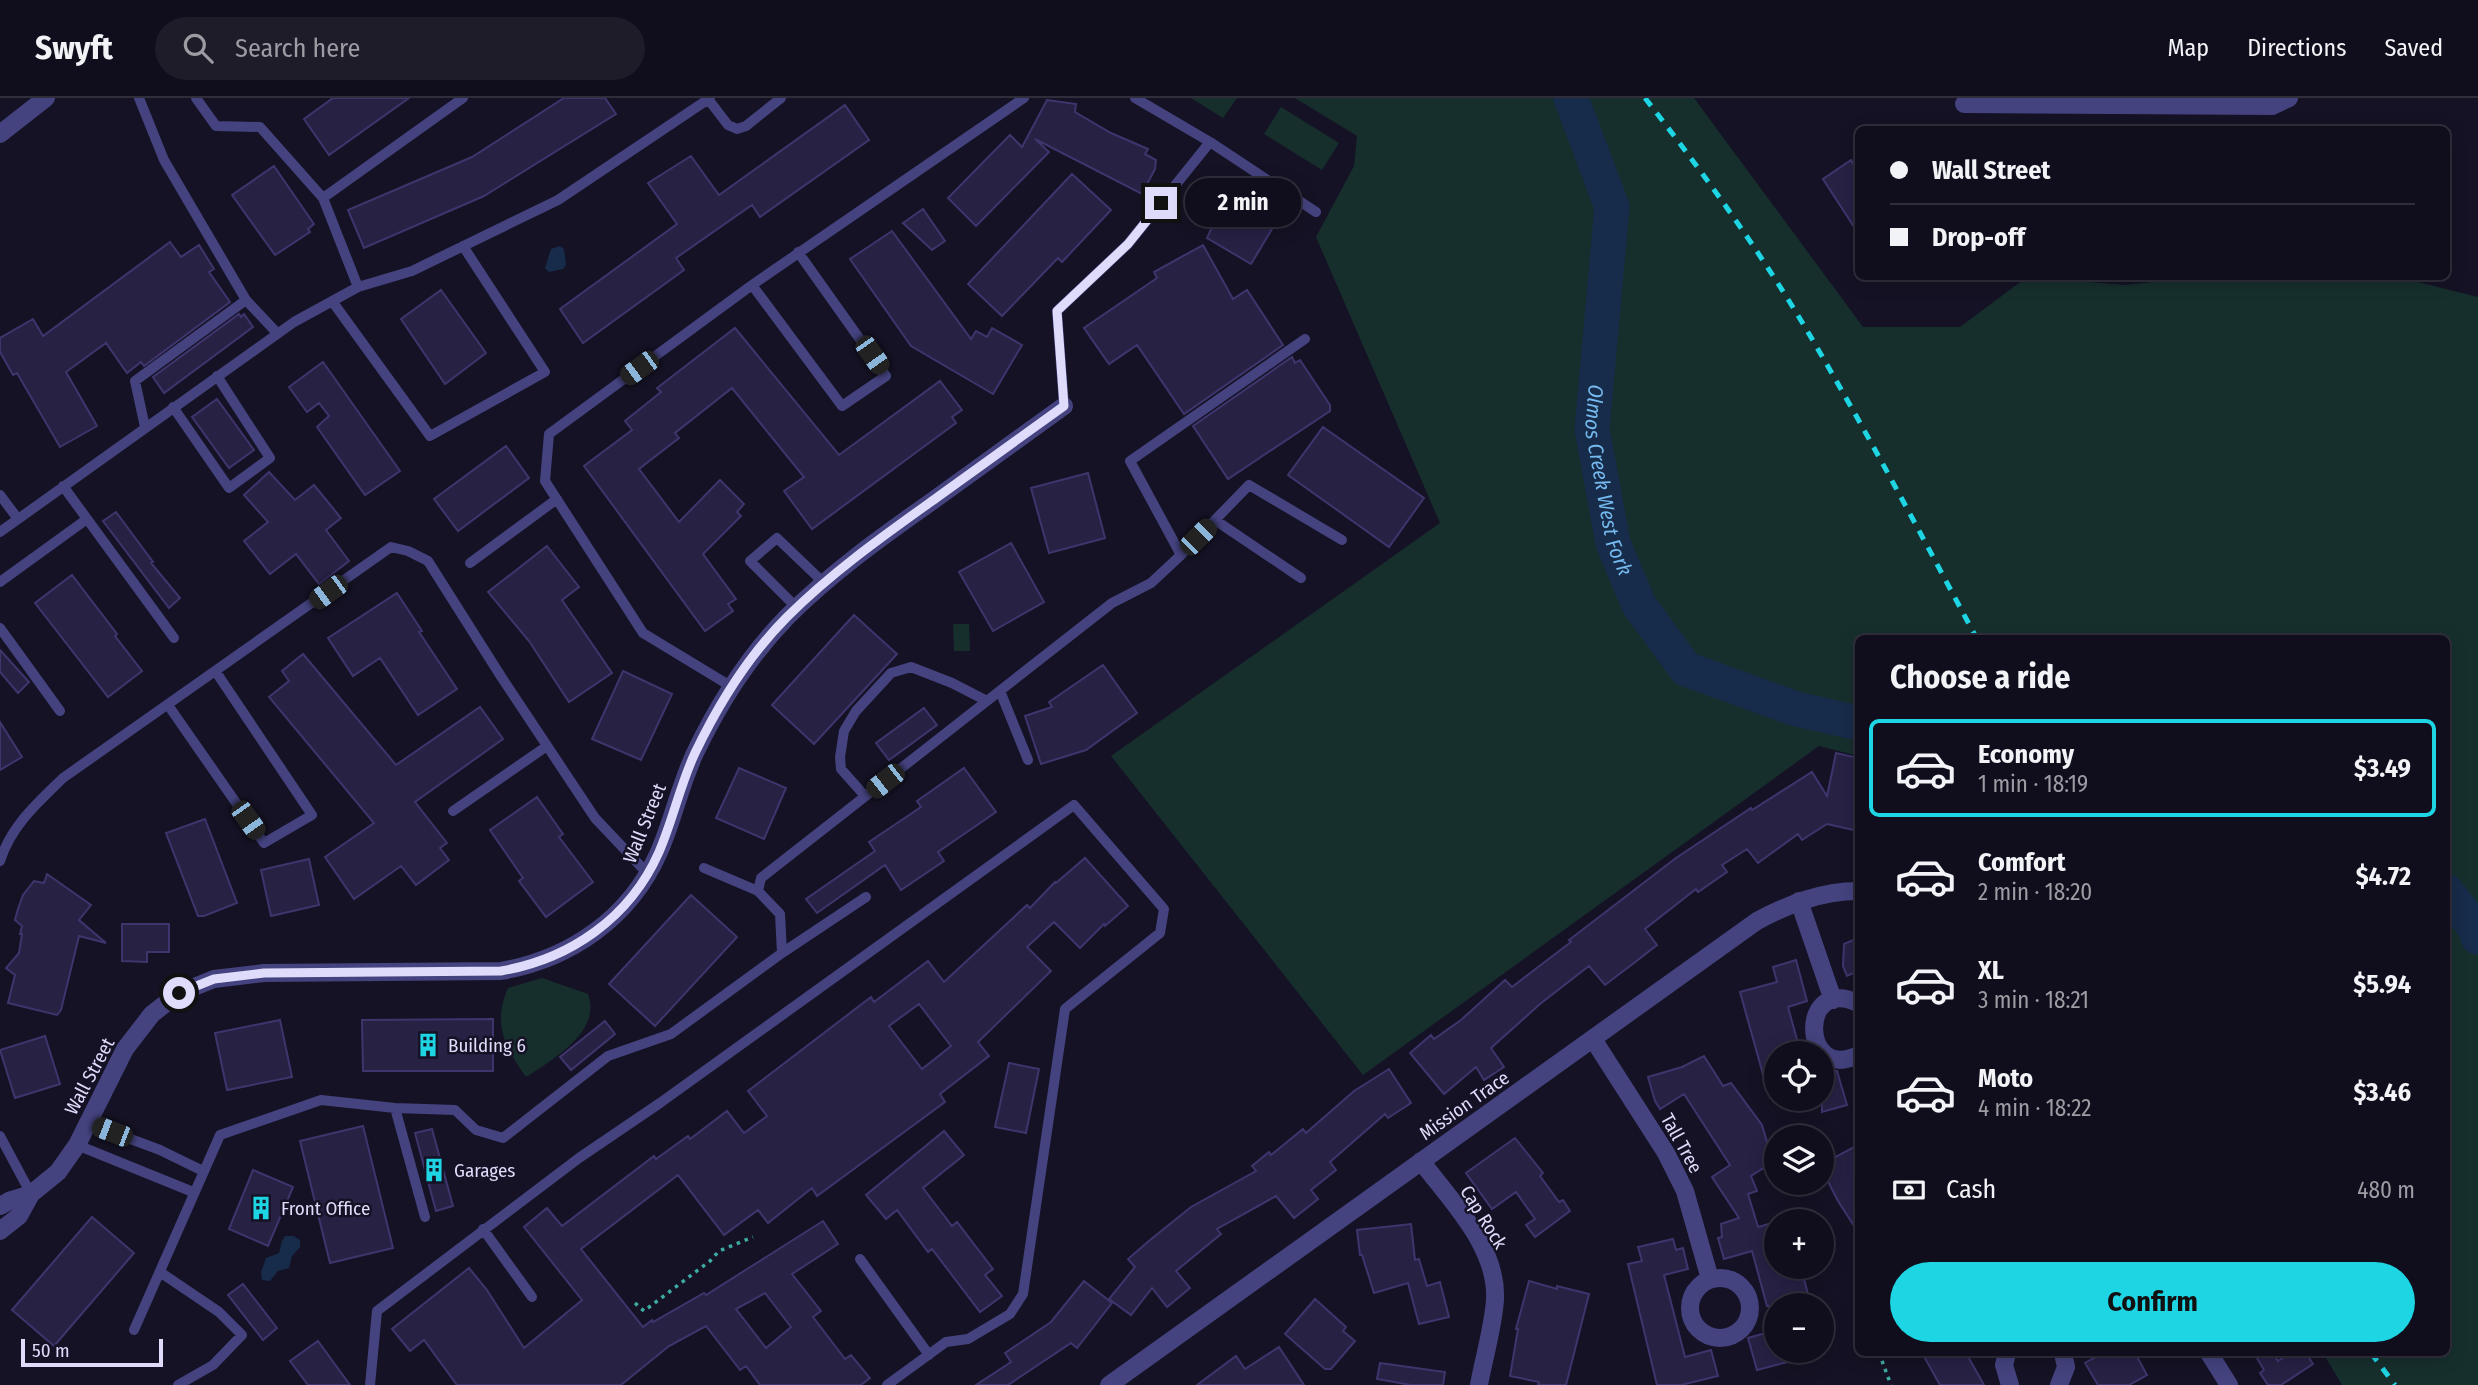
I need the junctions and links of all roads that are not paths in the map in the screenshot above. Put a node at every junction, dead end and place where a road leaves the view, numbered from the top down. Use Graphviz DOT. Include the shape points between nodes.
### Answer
graph roads {
  1 [pos="46,98"];
  2 [pos="139,98"];
  3 [pos="195,98"];
  4 [pos="463,98"];
  5 [pos="781,98"];
  6 [pos="1024,98"];
  7 [pos="1135,98"];
  8 [pos="2288,98"];
  9 [pos="709,99"];
  10 [pos="1964,104"];
  11 [pos="0,134"];
  12 [pos="1210,142"];
  13 [pos="323,198"];
  14 [pos="1316,212"];
  15 [pos="463,246"];
  16 [pos="799,252"];
  17 [pos="752,285"];
  18 [pos="358,288"];
  19 [pos="246,300"];
  20 [pos="332,301"];
  21 [pos="277,333"];
  22 [pos="1305,339"];
  23 [pos="217,376"];
  24 [pos="1064,406"];
  25 [pos="173,407"];
  26 [pos="145,427"];
  27 [pos="63,486"];
  28 [pos="0,495"];
  29 [pos="557,499"];
  30 [pos="18,519"];
  31 [pos="87,519"];
  32 [pos="1215,520"];
  33 [pos="0,532"];
  34 [pos="1342,540"];
  35 [pos="1181,555"];
  36 [pos="470,563"];
  37 [pos="1301,578"];
  38 [pos="0,582"];
  39 [pos="824,583"];
  40 [pos="797,608"];
  41 [pos="0,628"];
  42 [pos="174,638"];
  43 [pos="216,672"];
  44 [pos="732,687"];
  45 [pos="1000,691"];
  46 [pos="987,701"];
  47 [pos="168,705"];
  48 [pos="60,711"];
  49 [pos="547,746"];
  50 [pos="1028,760"];
  51 [pos="865,796"];
  52 [pos="453,811"];
  53 [pos="0,862"];
  54 [pos="704,868"];
  55 [pos="648,874"];
  56 [pos="758,891"];
  57 [pos="1855,891"];
  58 [pos="866,897"];
  59 [pos="1799,901"];
  60 [pos="782,953"];
  61 [pos="1833,1000"];
  62 [pos="1855,1002"];
  63 [pos="1593,1039"];
  64 [pos="1855,1056"];
  65 [pos="395,1108"];
  66 [pos="88,1123"];
  67 [pos="0,1136"];
  68 [pos="77,1145"];
  69 [pos="1421,1161"];
  70 [pos="203,1171"];
  71 [pos="193,1192"];
  72 [pos="31,1194"];
  73 [pos="0,1206"];
  74 [pos="425,1217"];
  75 [pos="483,1229"];
  76 [pos="0,1231"];
  77 [pos="860,1259"];
  78 [pos="160,1272"];
  79 [pos="1710,1279"];
  80 [pos="532,1297"];
  81 [pos="134,1330"];
  82 [pos="929,1354"];
  83 [pos="2006,1356"];
  84 [pos="2064,1356"];
  85 [pos="2211,1356"];
  86 [pos="178,1385"];
  87 [pos="370,1385"];
  88 [pos="887,1385"];
  89 [pos="1109,1385"];
  90 [pos="1479,1385"];
  91 [pos="2010,1385"];
  92 [pos="2059,1385"];
  93 [pos="2229,1385"];
  1 -- 11 [label="street"];
  2 -- 19 [label="lane" via="164,160"];
  3 -- 13 [label="lane" via="216,126 260,127"];
  4 -- 13 [label="lane"];
  5 -- 9 [label="lane" via="737,129 728,125"];
  6 -- 16 [label="lane"];
  7 -- 12 [label="lane"];
  8 -- 10 [label="street" via="2272,106"];
  9 -- 15 [label="lane" via="558,200"];
  12 -- 14 [label="lane"];
  12 -- 24 [label="lane" via="1128,244 1057,311"];
  13 -- 18 [label="lane"];
  15 -- 18 [label="lane" via="412,271"];
  15 -- 20 [label="lane" via="545,372 430,436"];
  16 -- 17 [label="lane"];
  16 -- 17 [label="lane" via="886,376 842,406"];
  17 -- 29 [label="lane" via="549,435 545,481"];
  18 -- 20 [label="lane"];
  19 -- 21 [label="lane"];
  19 -- 26 [label="lane" via="135,381"];
  20 -- 21 [label="lane"];
  21 -- 23 [label="lane"];
  22 -- 35 [label="lane" via="1130,461"];
  23 -- 25 [label="lane"];
  23 -- 25 [label="lane" via="270,458 229,488"];
  24 -- 39 [label="street, Wall Street"];
  25 -- 26 [label="lane"];
  26 -- 27 [label="lane"];
  27 -- 30 [label="lane"];
  27 -- 31 [label="lane"];
  28 -- 30 [label="lane"];
  29 -- 36 [label="lane"];
  29 -- 44 [label="lane" via="643,633"];
  30 -- 33 [label="lane"];
  31 -- 38 [label="lane"];
  31 -- 42 [label="lane"];
  32 -- 34 [label="lane" via="1249,485"];
  32 -- 35 [label="lane"];
  32 -- 37 [label="lane"];
  35 -- 45 [label="lane" via="1151,583 1112,603"];
  39 -- 40 [label="street, Wall Street"];
  39 -- 40 [label="lane" via="776,538 750,561"];
  40 -- 44 [label="street, Wall Street"];
  41 -- 48 [label="lane"];
  43 -- 47 [label="lane"];
  43 -- 47 [label="lane" via="312,815 264,843"];
  43 -- 49 [label="lane" via="391,547 428,561"];
  44 -- 55 [label="street, Wall Street" via="695,754"];
  45 -- 46 [label="lane"];
  45 -- 50 [label="lane"];
  46 -- 51 [label="lane"];
  46 -- 51 [label="lane" via="911,667 891,673 844,731 841,769"];
  47 -- 53 [label="lane" via="63,778 27,812"];
  49 -- 52 [label="lane"];
  49 -- 55 [label="lane" via="595,818"];
  51 -- 56 [label="lane" via="761,878"];
  54 -- 56 [label="lane"];
  55 -- 66 [label="street, Wall Street" via="597,932 561,953 522,967 480,972 264,973 214,979 179,993 135,1035"];
  56 -- 60 [label="lane" via="780,914"];
  57 -- 59 [label="street, Mission Trace"];
  58 -- 60 [label="lane"];
  59 -- 61 [label="street"];
  59 -- 63 [label="street, Mission Trace" via="1757,921"];
  60 -- 65 [label="lane" via="671,1034 608,1056 503,1138 476,1130 455,1110"];
  61 -- 62 [label="street"];
  61 -- 64 [label="street" via="1816,1015 1814,1038 1829,1056"];
  63 -- 69 [label="street, Mission Trace"];
  63 -- 79 [label="street, Tall Tree" via="1679,1178"];
  65 -- 70 [label="lane" via="320,1100 220,1135"];
  65 -- 74 [label="lane"];
  66 -- 68 [label="street, Wall Street"];
  66 -- 70 [label="lane"];
  67 -- 72 [label="lane"];
  68 -- 71 [label="lane"];
  68 -- 72 [label="street, Wall Street" via="58,1171"];
  69 -- 89 [label="street, Mission Trace"];
  69 -- 90 [label="street, Cap Rock" via="1470,1226 1493,1275 1495,1300"];
  70 -- 71 [label="lane"];
  71 -- 78 [label="lane"];
  72 -- 73 [label="street, Wall Street"];
  72 -- 76 [label="street, Wall Street" via="19,1216"];
  75 -- 80 [label="lane"];
  75 -- 82 [label="lane" via="1074,805 1164,909 1160,933 1066,1009 1023,1294 1010,1314 968,1339 946,1342"];
  75 -- 87 [label="lane" via="377,1311"];
  77 -- 82 [label="lane"];
  78 -- 81 [label="lane"];
  78 -- 86 [label="lane" via="219,1312 242,1335 214,1365"];
  82 -- 88 [label="lane"];
  83 -- 91 [label="street"];
  84 -- 92 [label="street" via="2066,1367"];
  85 -- 93 [label="street"];
}
